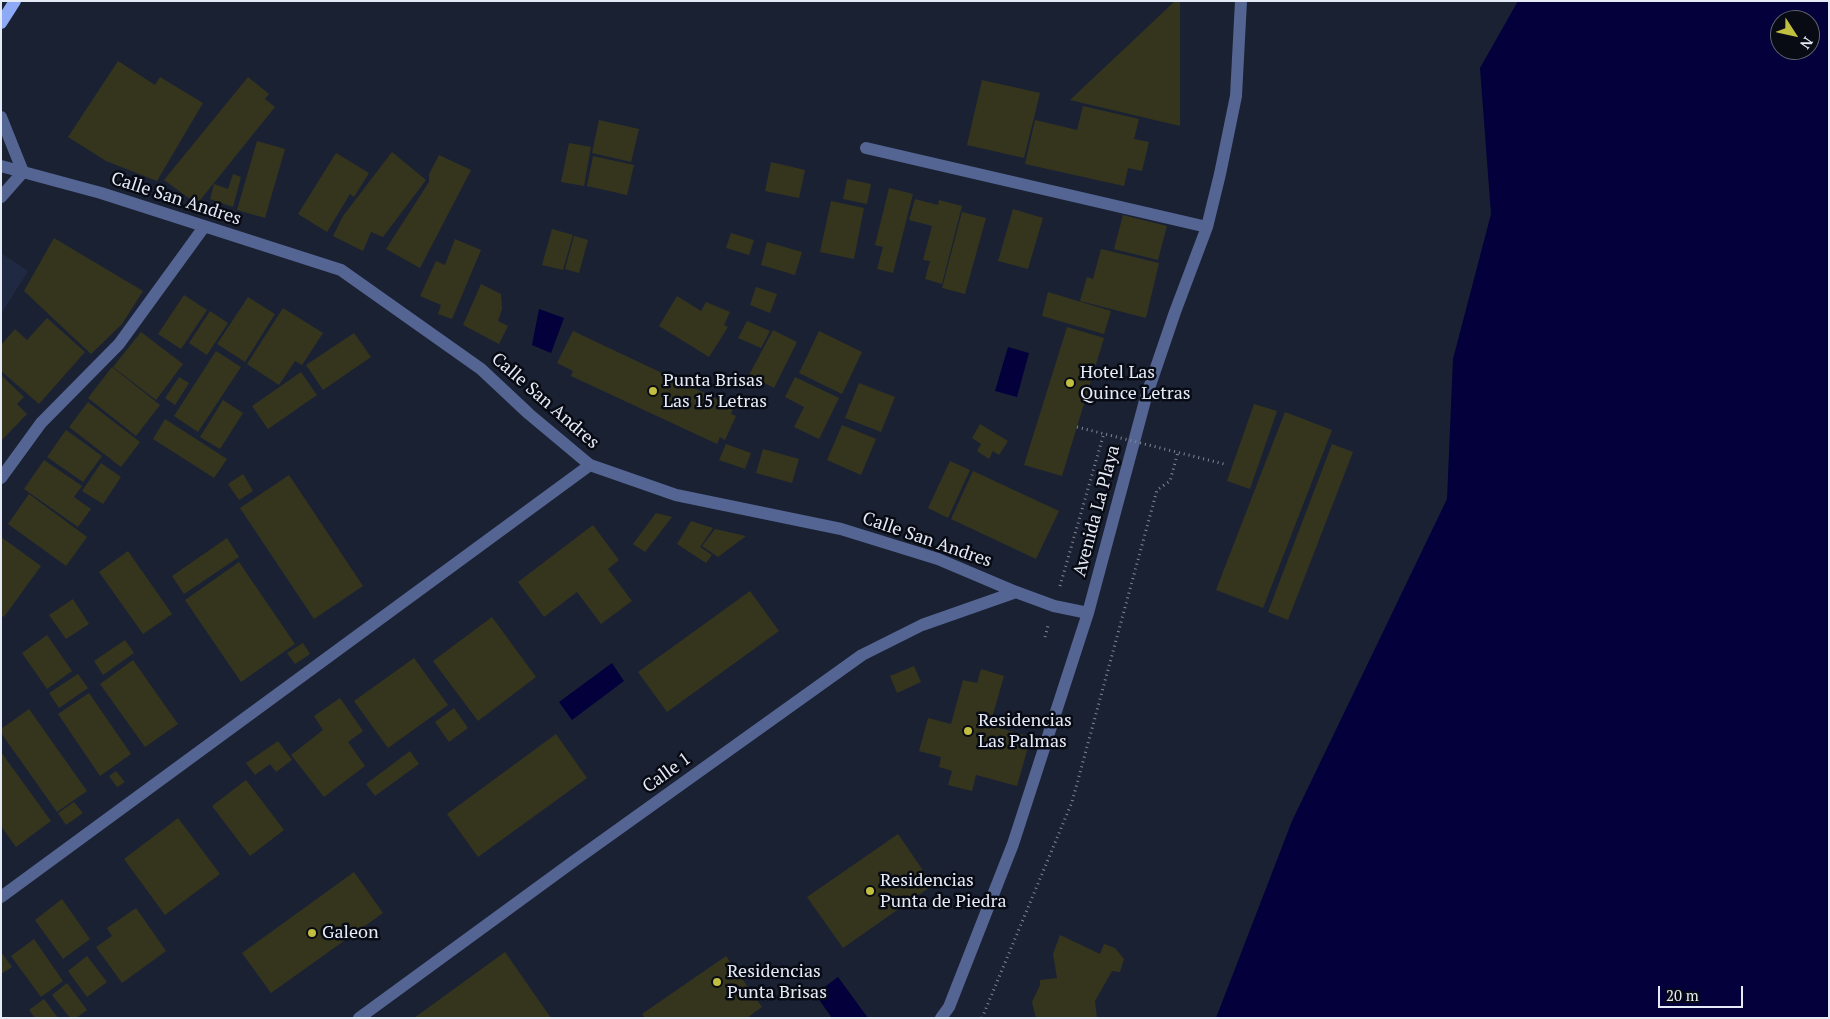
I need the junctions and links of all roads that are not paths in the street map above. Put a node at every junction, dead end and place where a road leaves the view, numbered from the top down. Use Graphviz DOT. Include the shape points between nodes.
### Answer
graph roads {
  1 [pos="15,1"];
  2 [pos="1241,1"];
  3 [pos="4,19"];
  4 [pos="1,117"];
  5 [pos="866,148"];
  6 [pos="1,166"];
  7 [pos="23,172"];
  8 [pos="1,197"];
  9 [pos="204,227"];
  10 [pos="1207,227"];
  11 [pos="590,465"];
  12 [pos="1,478"];
  13 [pos="1016,592"];
  14 [pos="1088,613"];
  15 [pos="1,897"];
  16 [pos="359,1018"];
  17 [pos="942,1018"];
  1 -- 3 [label="main road"];
  2 -- 10 [label="street, Avenida La Playa" via="1236,96"];
  4 -- 7 [label="street"];
  5 -- 10 [label="street"];
  6 -- 7 [label="street, Calle San Andres"];
  7 -- 8 [label="street"];
  7 -- 9 [label="street, Calle San Andres" via="101,193"];
  9 -- 11 [label="street, Calle San Andres" via="341,270 481,369"];
  9 -- 12 [label="street" via="119,344 42,423"];
  10 -- 14 [label="street, Avenida La Playa" via="1146,397"];
  11 -- 13 [label="street, Calle San Andres" via="676,495 841,529 938,559"];
  11 -- 15 [label="street"];
  13 -- 14 [label="street, Calle San Andres" via="1054,606"];
  13 -- 16 [label="street, Calle 1" via="922,625 862,655"];
  14 -- 17 [label="street, Avenida La Playa" via="1013,844"];
}
